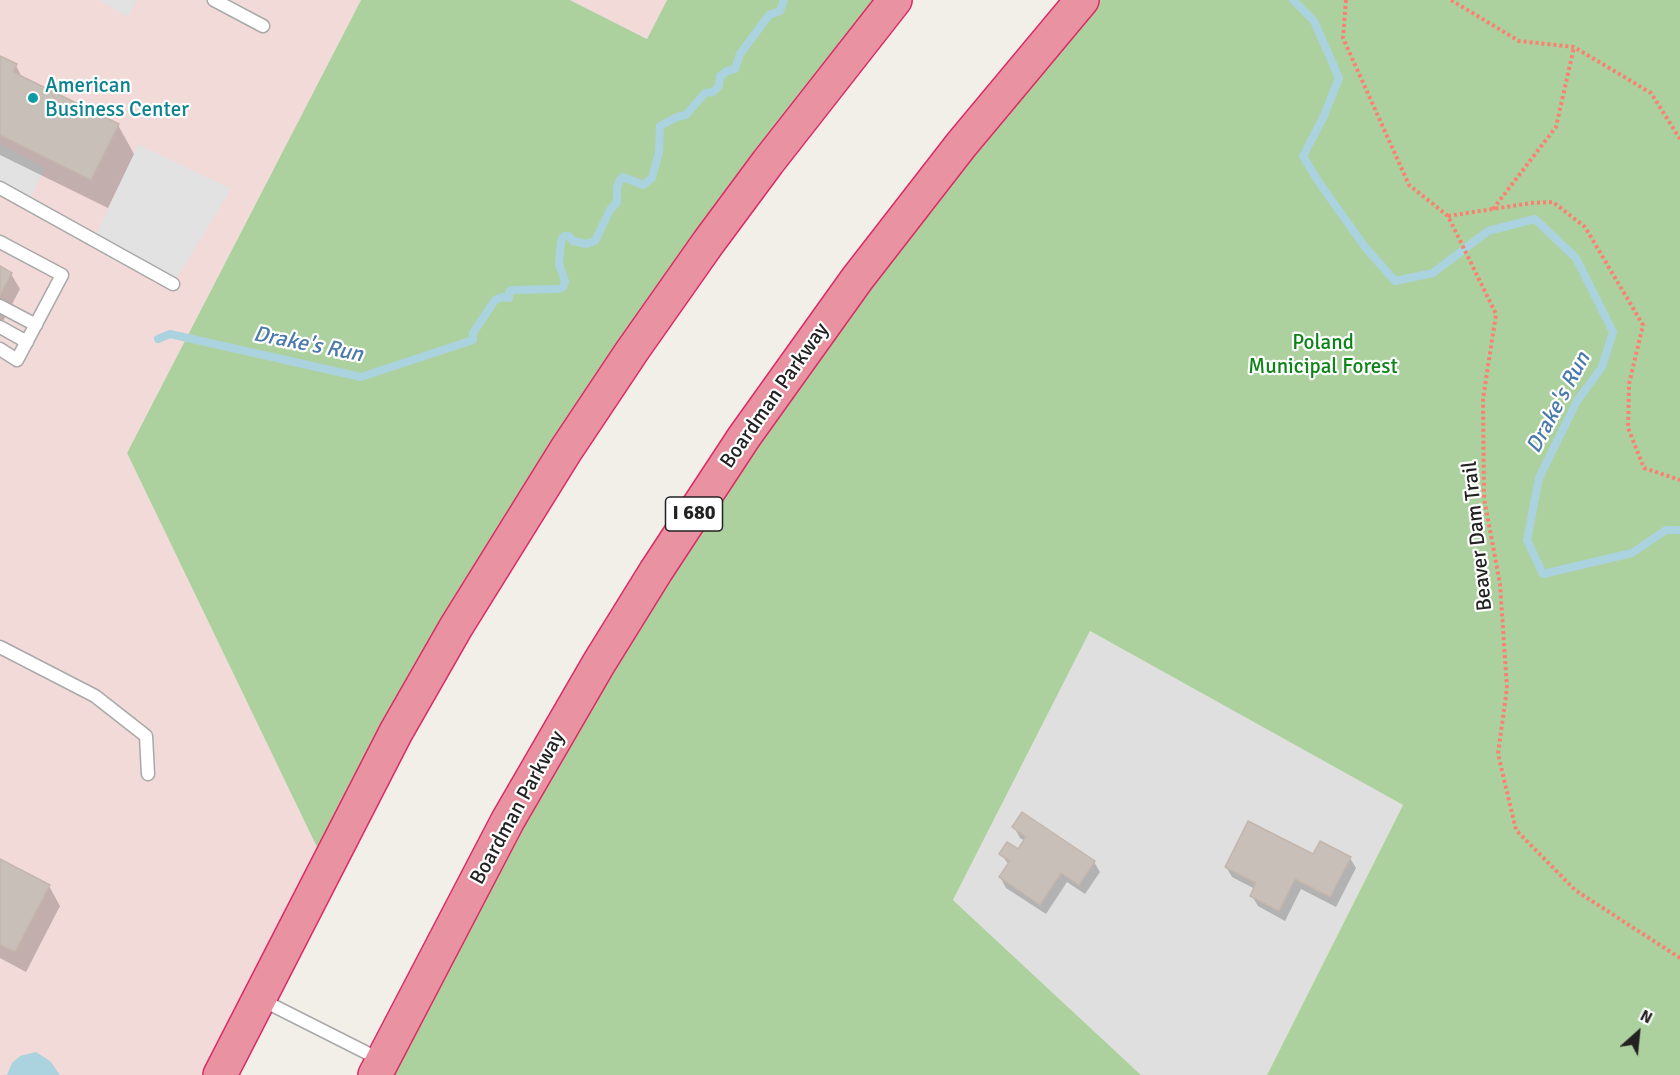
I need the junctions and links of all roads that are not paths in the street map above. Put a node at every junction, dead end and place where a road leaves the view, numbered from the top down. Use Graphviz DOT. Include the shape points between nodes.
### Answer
graph roads {
  1 [pos="214,0"];
  2 [pos="895,0"];
  3 [pos="1082,0"];
  4 [pos="264,26"];
  5 [pos="0,188"];
  6 [pos="0,242"];
  7 [pos="173,284"];
  8 [pos="0,306"];
  9 [pos="36,325"];
  10 [pos="0,327"];
  11 [pos="27,342"];
  12 [pos="0,349"];
  13 [pos="0,647"];
  14 [pos="148,774"];
  15 [pos="260,998"];
  16 [pos="379,1068"];
  17 [pos="220,1075"];
  1 -- 4 [label="lane"];
  2 -- 15 [label="highway" via="708,243 566,450 396,732"];
  3 -- 16 [label="highway, Boardman Parkway / I 680" via="961,145 857,279 744,437 599,663 508,820"];
  5 -- 7 [label="lane"];
  6 -- 9 [label="lane" via="62,275"];
  8 -- 9 [label="lane"];
  9 -- 11 [label="lane"];
  10 -- 11 [label="lane"];
  11 -- 12 [label="lane" via="17,360"];
  13 -- 14 [label="lane" via="95,696 146,736"];
  15 -- 16 [label="lane"];
  15 -- 17 [label="highway"];
}
